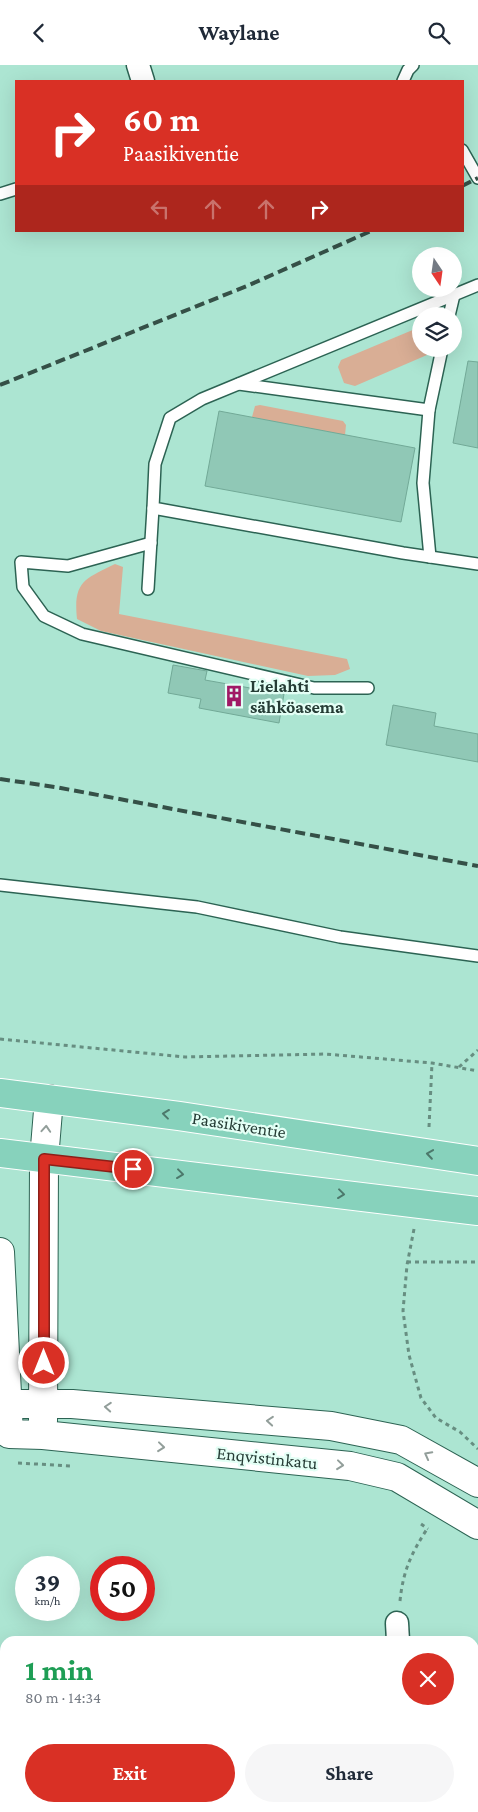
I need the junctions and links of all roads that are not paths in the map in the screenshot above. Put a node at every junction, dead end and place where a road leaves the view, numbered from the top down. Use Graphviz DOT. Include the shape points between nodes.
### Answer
graph roads {
  1 [pos="138,65"];
  2 [pos="413,65"];
  3 [pos="143,80"];
  4 [pos="403,80"];
  5 [pos="464,154"];
  6 [pos="478,178"];
  7 [pos="15,189"];
  8 [pos="0,195"];
  9 [pos="478,285"];
  10 [pos="462,292"];
  11 [pos="449,297"];
  12 [pos="440,357"];
  13 [pos="238,384"];
  14 [pos="429,409"];
  15 [pos="153,507"];
  16 [pos="151,543"];
  17 [pos="430,557"];
  18 [pos="478,564"];
  19 [pos="148,589"];
  20 [pos="368,688"];
  21 [pos="0,885"];
  22 [pos="478,956"];
  23 [pos="0,1093"];
  24 [pos="49,1099"];
  25 [pos="0,1153"];
  26 [pos="44,1159"];
  27 [pos="478,1161"];
  28 [pos="478,1211"];
  29 [pos="1,1269"];
  30 [pos="4,1404"];
  31 [pos="42,1404"];
  32 [pos="5,1434"];
  33 [pos="43,1435"];
  34 [pos="478,1483"];
  35 [pos="478,1525"];
  1 -- 3 [label="street"];
  2 -- 4 [label="lane"];
  5 -- 6 [label="lane"];
  7 -- 8 [label="lane"];
  9 -- 10 [label="lane"];
  11 -- 13 [label="lane"];
  12 -- 14 [label="lane"];
  13 -- 14 [label="lane"];
  13 -- 15 [label="lane" via="202,399 170,418 155,464"];
  14 -- 17 [label="lane" via="423,483"];
  15 -- 16 [label="lane"];
  15 -- 17 [label="lane"];
  16 -- 19 [label="lane"];
  16 -- 20 [label="lane" via="68,566 21,562 23,587 44,616 82,634 314,688"];
  17 -- 18 [label="lane"];
  21 -- 22 [label="lane" via="198,907 340,937"];
  23 -- 24 [label="highway, Paasikiventie"];
  26 -- 24 [label="main road, one-way"];
  27 -- 24 [label="highway, Paasikiventie, one-way"];
  25 -- 26 [label="highway"];
  26 -- 28 [label="highway, one-way"];
  26 -- 31 [label="main road"];
  29 -- 30 [label="main road, Enqvistinkatu"];
  30 -- 31 [label="main road, Enqvistinkatu"];
  30 -- 32 [label="main road, Enqvistinkatu"];
  31 -- 33 [label="main road"];
  34 -- 31 [label="main road, Enqvistinkatu, one-way" via="401,1440 331,1427"];
  32 -- 33 [label="main road, Enqvistinkatu"];
  33 -- 35 [label="main road, Enqvistinkatu, one-way" via="350,1467 397,1477"];
}
